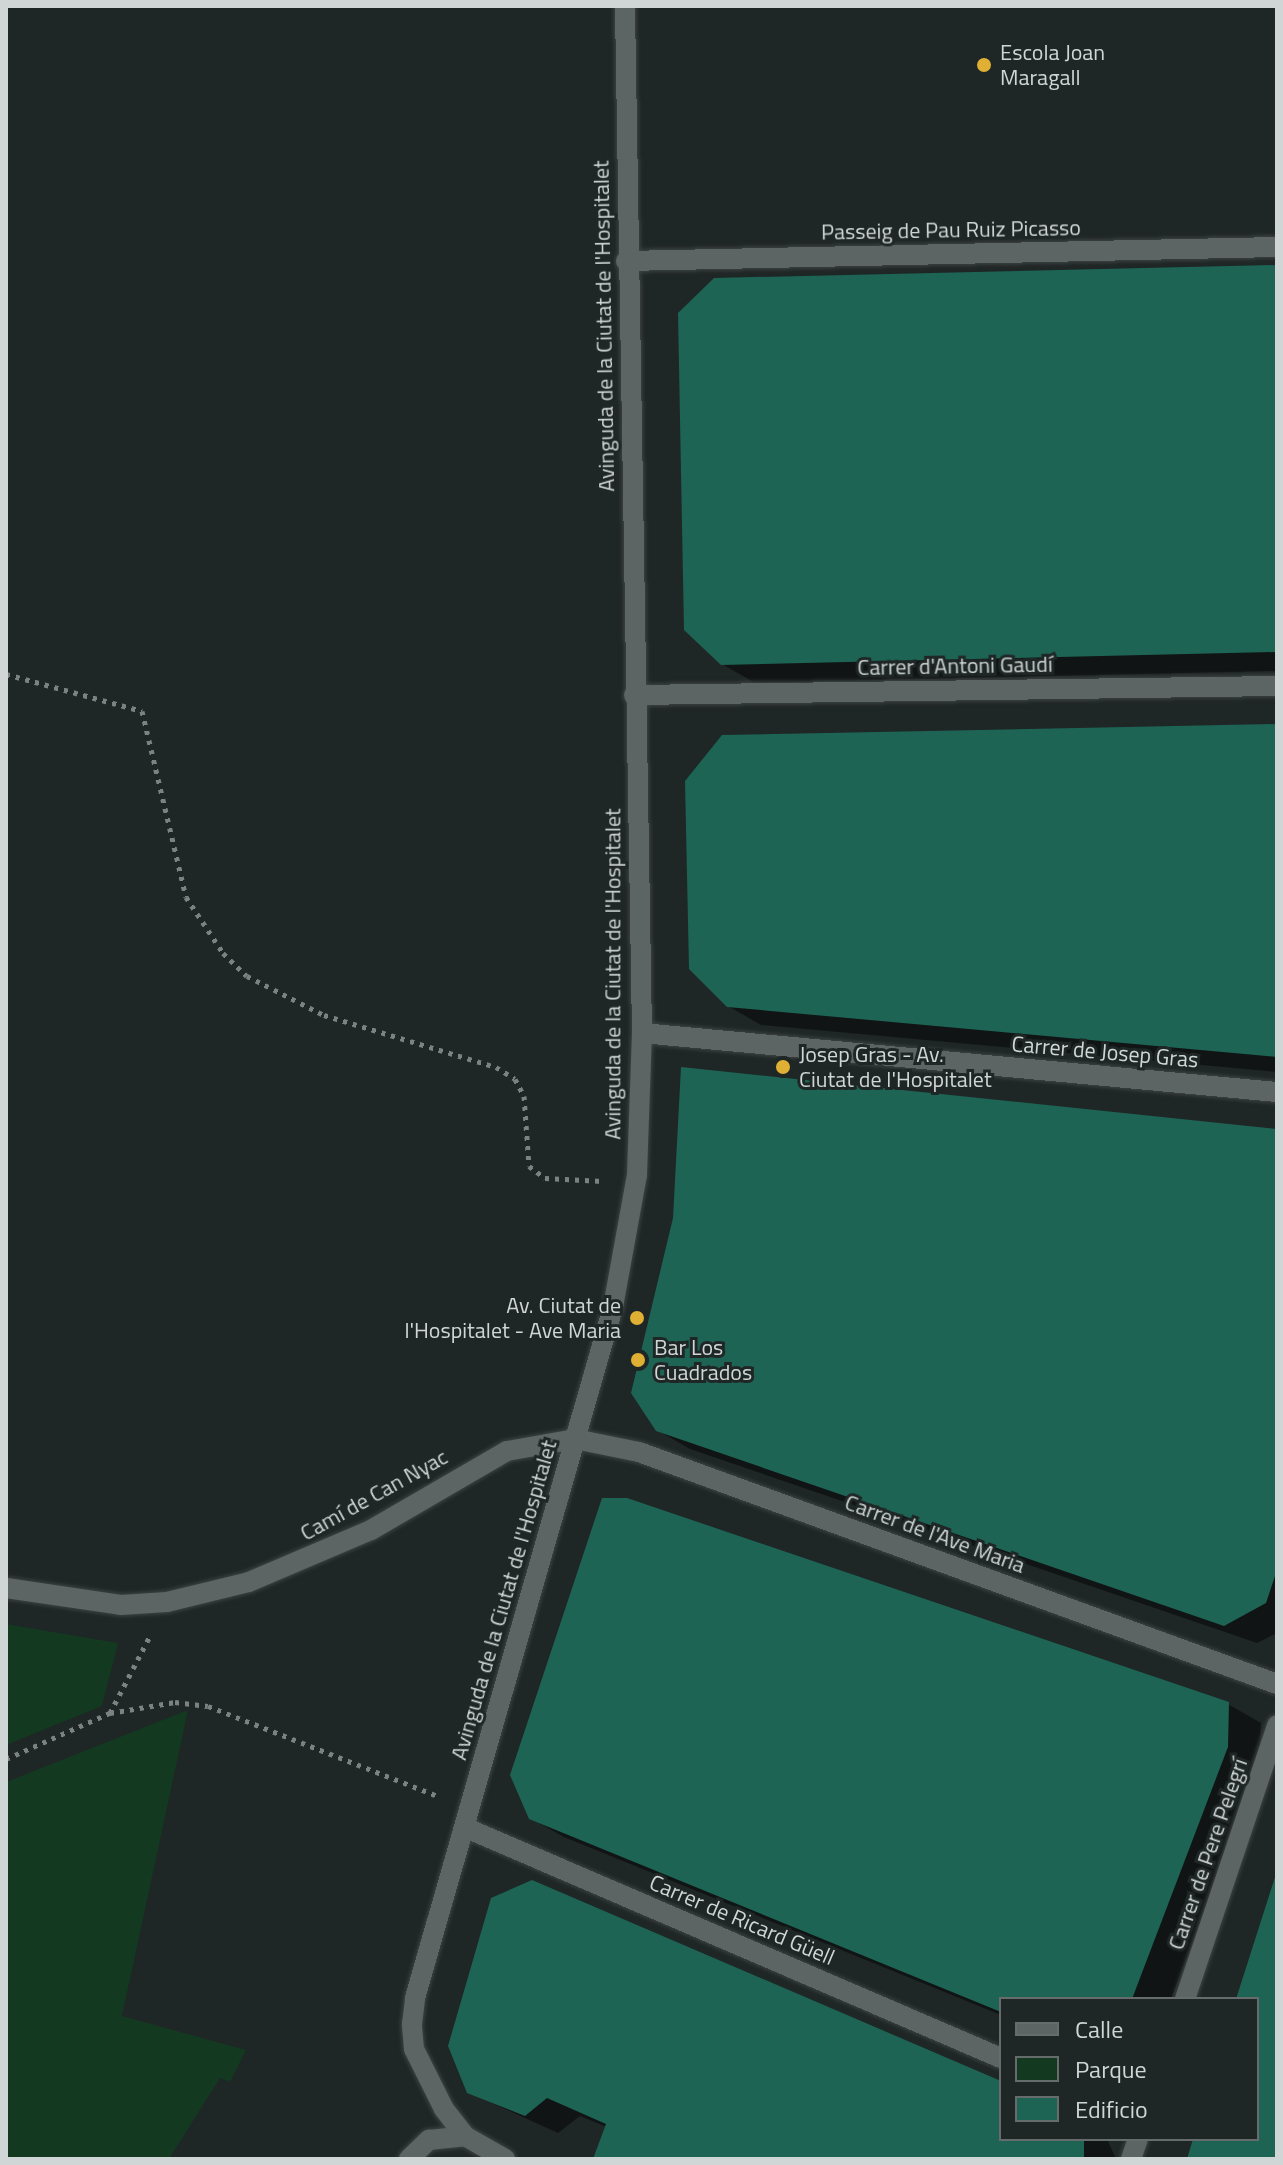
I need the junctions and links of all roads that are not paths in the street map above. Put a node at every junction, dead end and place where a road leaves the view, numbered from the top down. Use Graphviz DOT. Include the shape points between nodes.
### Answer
graph roads {
  1 [pos="625,6"];
  2 [pos="1277,247"];
  3 [pos="626,261"];
  4 [pos="1277,686"];
  5 [pos="634,695"];
  6 [pos="642,1033"];
  7 [pos="1277,1092"];
  8 [pos="575,1439"];
  9 [pos="6,1588"];
  10 [pos="1277,1684"];
  11 [pos="1277,1725"];
  12 [pos="1269,1775"];
  13 [pos="464,1827"];
  14 [pos="1186,1997"];
  15 [pos="999,2057"];
  16 [pos="465,2136"];
  17 [pos="409,2159"];
  18 [pos="505,2159"];
  1 -- 3 [label="street, Avinguda de la Ciutat de l'Hospitalet"];
  2 -- 3 [label="street, Passeig de Pau Ruiz Picasso"];
  3 -- 5 [label="street, Avinguda de la Ciutat de l'Hospitalet"];
  4 -- 5 [label="street, Carrer d'Antoni Gaudí"];
  5 -- 6 [label="street, Avinguda de la Ciutat de l'Hospitalet"];
  6 -- 7 [label="street, Carrer de Josep Gras"];
  6 -- 8 [label="street, Avinguda de la Ciutat de l'Hospitalet" via="637,1175 626,1244"];
  8 -- 9 [label="street, Camí de Can Nyac" via="507,1451 371,1530 249,1582 167,1602 121,1605"];
  8 -- 10 [label="street, Carrer de l'Ave Maria" via="639,1452"];
  8 -- 13 [label="street, Avinguda de la Ciutat de l'Hospitalet"];
  11 -- 12 [label="street, Carrer de Pere Pelegrí"];
  12 -- 14 [label="street, Carrer de Pere Pelegrí"];
  13 -- 15 [label="street, Carrer de Ricard Güell"];
  13 -- 16 [label="street, Avinguda de la Ciutat de l'Hospitalet" via="412,2024 414,2049"];
  16 -- 17 [label="street" via="429,2140"];
  16 -- 18 [label="street"];
}
